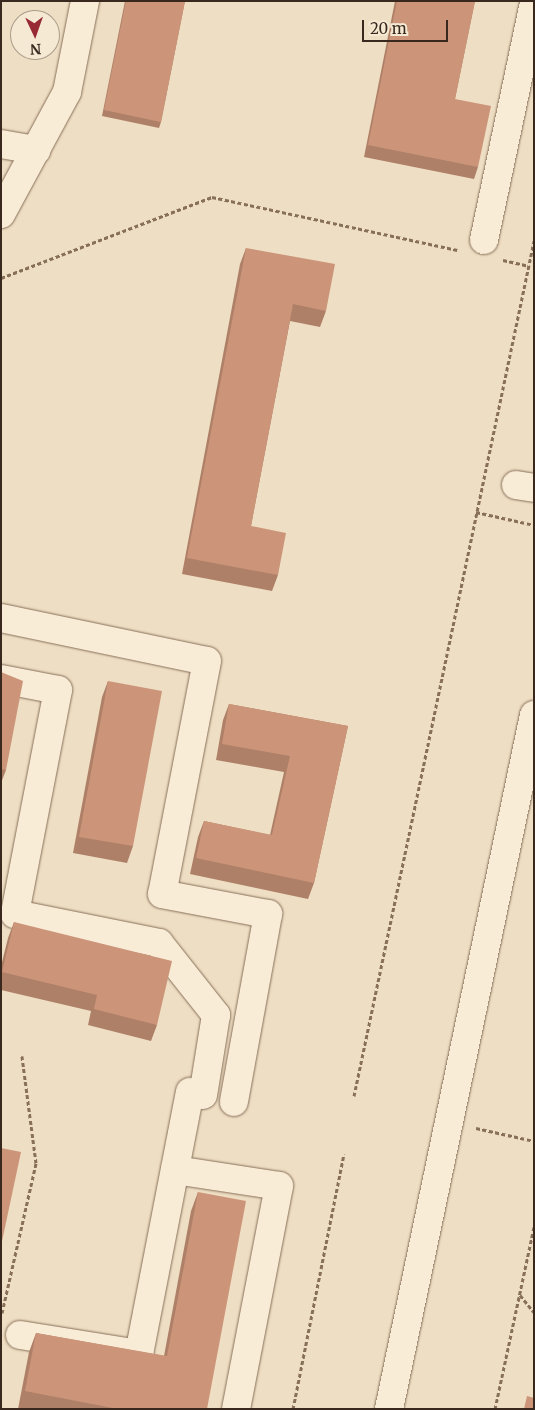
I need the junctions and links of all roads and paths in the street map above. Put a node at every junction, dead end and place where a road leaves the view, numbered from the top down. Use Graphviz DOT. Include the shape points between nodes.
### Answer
graph roads {
  1 [pos="85,1"];
  2 [pos="534,3"];
  3 [pos="1,144"];
  4 [pos="36,150"];
  5 [pos="1,214"];
  6 [pos="534,241"];
  7 [pos="482,250"];
  8 [pos="529,266"];
  9 [pos="1,278"];
  10 [pos="476,512"];
  11 [pos="534,525"];
  12 [pos="1,618"];
  13 [pos="1,679"];
  14 [pos="534,715"];
  15 [pos="22,1056"];
  16 [pos="354,1096"];
  17 [pos="234,1102"];
  18 [pos="448,1123"];
  19 [pos="534,1141"];
  20 [pos="344,1154"];
  21 [pos="175,1170"];
  22 [pos="534,1227"];
  23 [pos="519,1295"];
  24 [pos="534,1312"];
  25 [pos="11,1325"];
  26 [pos="236,1409"];
  27 [pos="294,1409"];
  28 [pos="389,1409"];
  29 [pos="495,1409"];
  1 -- 4 [label="street" via="67,92"];
  2 -- 7 [label="street"];
  3 -- 4 [label="street"];
  4 -- 5 [label="street"];
  6 -- 8 [label="path"];
  7 -- 8 [label="path"];
  7 -- 9 [label="path" via="212,197"];
  8 -- 10 [label="path"];
  10 -- 11 [label="path"];
  10 -- 16 [label="path"];
  12 -- 17 [label="street" via="206,661 162,894 268,914"];
  13 -- 21 [label="street" via="58,690 15,914 159,943 216,1015"];
  14 -- 18 [label="street"];
  15 -- 25 [label="path" via="36,1163"];
  18 -- 19 [label="path"];
  18 -- 28 [label="street"];
  20 -- 27 [label="path"];
  21 -- 25 [label="street" via="139,1354"];
  21 -- 26 [label="street" via="278,1186"];
  22 -- 23 [label="path"];
  23 -- 24 [label="path"];
  23 -- 29 [label="path"];
}
